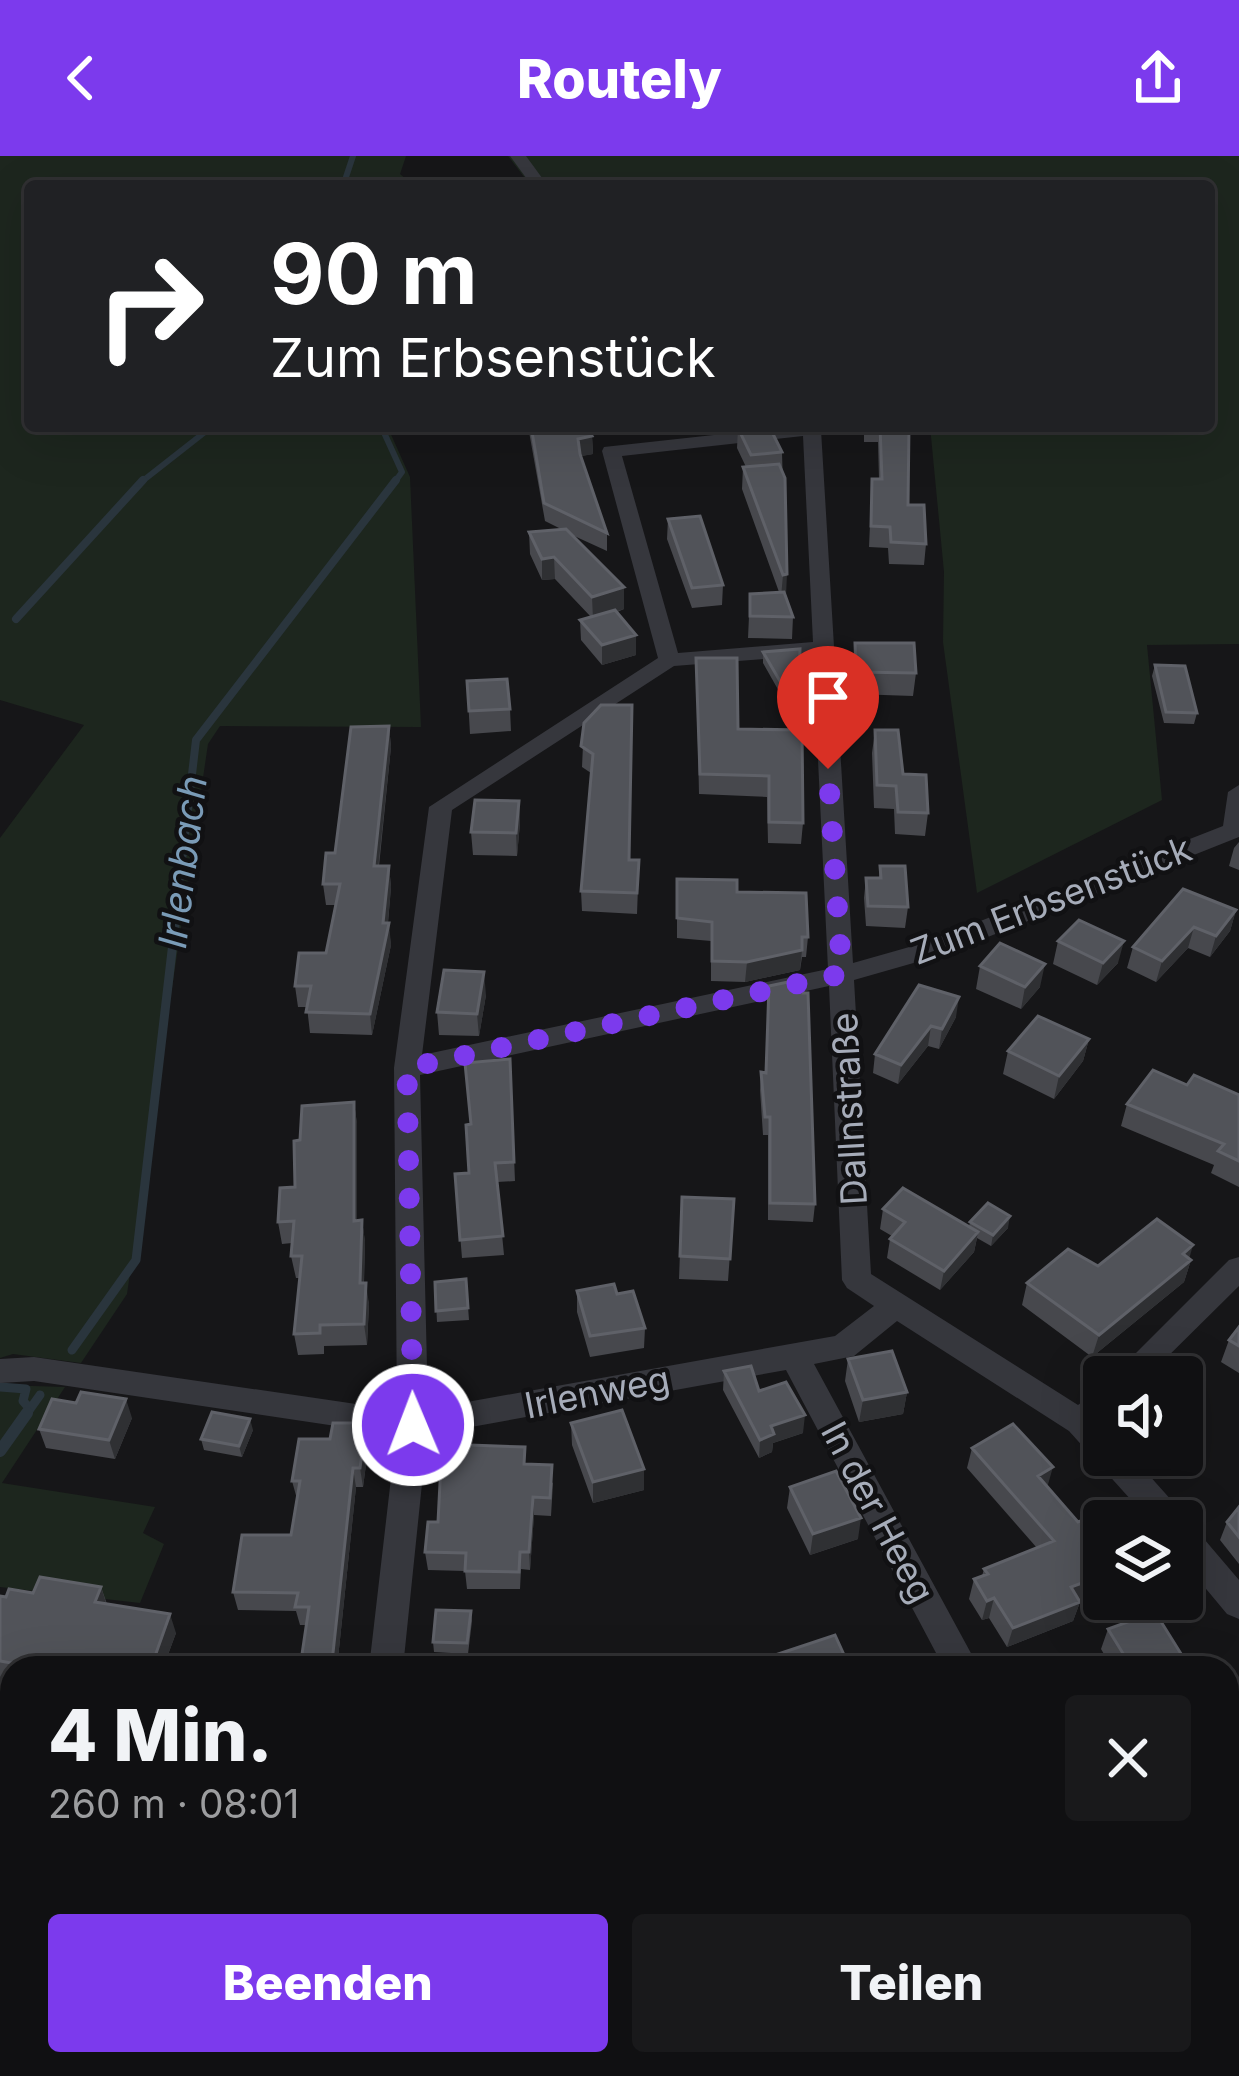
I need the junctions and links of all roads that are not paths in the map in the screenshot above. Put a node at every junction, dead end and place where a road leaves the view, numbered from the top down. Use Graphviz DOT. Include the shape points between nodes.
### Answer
graph roads {
  1 [pos="776,432"];
  2 [pos="809,432"];
  3 [pos="821,648"];
  4 [pos="670,660"];
  5 [pos="1239,792"];
  6 [pos="842,974"];
  7 [pos="407,1068"];
  8 [pos="1239,1268"];
  9 [pos="895,1306"];
  10 [pos="794,1356"];
  11 [pos="1148,1356"];
  12 [pos="0,1371"];
  13 [pos="1083,1419"];
  14 [pos="1080,1422"];
  15 [pos="413,1425"];
  16 [pos="1083,1425"];
  17 [pos="1130,1476"];
  18 [pos="1151,1500"];
  19 [pos="1203,1561"];
  20 [pos="1239,1604"];
  21 [pos="387,1656"];
  22 [pos="956,1656"];
  1 -- 4 [label="street" via="610,452"];
  2 -- 3 [label="street, Dallnstraße"];
  3 -- 4 [label="street"];
  3 -- 6 [label="street, Dallnstraße"];
  4 -- 7 [label="street" via="441,807"];
  5 -- 6 [label="street, Zum Erbsenstück" via="1234,830 936,948"];
  6 -- 7 [label="street, Zum Erbsenstück"];
  6 -- 9 [label="street, Dallnstraße" via="856,1280"];
  7 -- 15 [label="street"];
  8 -- 11 [label="street"];
  9 -- 10 [label="street, Irlenweg" via="843,1347"];
  9 -- 14 [label="street, Dallnstraße"];
  10 -- 15 [label="street, Irlenweg"];
  10 -- 22 [label="street, In der Heeg"];
  12 -- 15 [label="street, Irlenweg"];
  13 -- 14 [label="street"];
  14 -- 16 [label="street, Dallnstraße"];
  15 -- 21 [label="street"];
  17 -- 18 [label="street"];
  19 -- 20 [label="street"];
}
